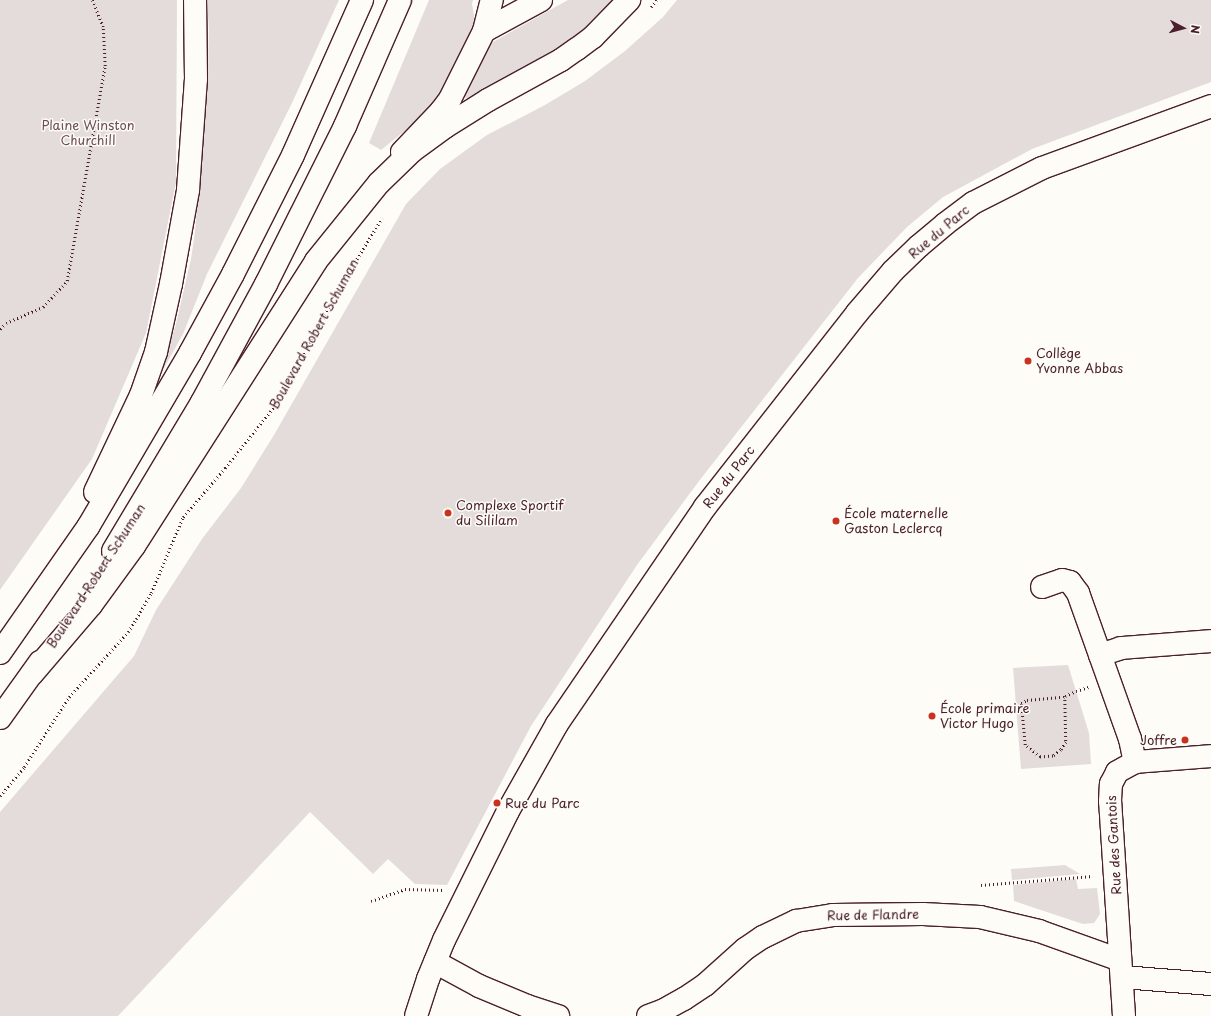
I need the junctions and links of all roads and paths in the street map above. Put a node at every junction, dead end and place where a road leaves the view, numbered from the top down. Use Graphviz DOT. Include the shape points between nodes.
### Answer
graph roads {
  1 [pos="92,0"];
  2 [pos="195,0"];
  3 [pos="362,0"];
  4 [pos="400,0"];
  5 [pos="492,0"];
  6 [pos="541,0"];
  7 [pos="629,0"];
  8 [pos="656,0"];
  9 [pos="648,10"];
  10 [pos="484,31"];
  11 [pos="1211,106"];
  12 [pos="379,183"];
  13 [pos="385,213"];
  14 [pos="0,329"];
  15 [pos="60,568"];
  16 [pos="1042,587"];
  17 [pos="1211,641"];
  18 [pos="0,652"];
  19 [pos="1100,655"];
  20 [pos="32,674"];
  21 [pos="1109,680"];
  22 [pos="1065,696"];
  23 [pos="0,718"];
  24 [pos="1211,756"];
  25 [pos="1134,762"];
  26 [pos="0,796"];
  27 [pos="1115,874"];
  28 [pos="981,885"];
  29 [pos="470,890"];
  30 [pos="371,901"];
  31 [pos="435,962"];
  32 [pos="1121,969"];
  33 [pos="1211,984"];
  34 [pos="416,1016"];
  35 [pos="558,1016"];
  36 [pos="648,1016"];
  37 [pos="1124,1016"];
  1 -- 14 [label="path" via="103,27 105,66 67,281 43,307 6,323"];
  2 -- 15 [label="main road" via="196,79 188,190 160,334 141,395"];
  3 -- 15 [label="main road" via="293,155 215,308 117,479"];
  4 -- 20 [label="main road, Boulevard Robert Schuman" via="345,126 246,322 137,513"];
  5 -- 10 [label="main road"];
  6 -- 10 [label="main road"];
  7 -- 12 [label="main road" via="593,37 577,49 445,127 412,151"];
  8 -- 9 [label="path"];
  10 -- 12 [label="main road" via="450,99 409,143"];
  11 -- 29 [label="main road, Rue du Parc" via="1042,168 1008,184 973,203 944,224 893,271 857,312 714,496 657,575 557,724 508,811"];
  12 -- 20 [label="main road" via="316,261 134,546 91,605"];
  13 -- 26 [label="path, Boulevard Robert Schuman" via="342,283 277,403 183,517 151,593 136,620 69,697 24,766"];
  15 -- 18 [label="main road"];
  16 -- 19 [label="main road" via="1062,580 1073,585"];
  17 -- 19 [label="main road" via="1129,647"];
  19 -- 21 [label="main road"];
  20 -- 23 [label="main road, Boulevard Robert Schuman"];
  21 -- 22 [label="path"];
  21 -- 25 [label="main road" via="1130,739"];
  22 -- 22 [label="path" via="1027,700 1022,703 1025,745 1040,757 1053,756 1066,742"];
  24 -- 25 [label="main road"];
  25 -- 27 [label="main road, Rue des Gantois" via="1117,772 1111,784"];
  27 -- 28 [label="path"];
  27 -- 32 [label="main road, Rue des Gantois"];
  29 -- 30 [label="path" via="405,889"];
  29 -- 31 [label="main road, Rue du Parc"];
  31 -- 34 [label="main road, Rue du Parc"];
  31 -- 35 [label="main road" via="479,986"];
  32 -- 33 [label="main road, Rue de Flandre"];
  32 -- 36 [label="main road, Rue de Flandre" via="1039,931 988,919 949,914 833,914 796,921 763,937 684,1000"];
  32 -- 37 [label="main road, Rue des Gantois"];
}
